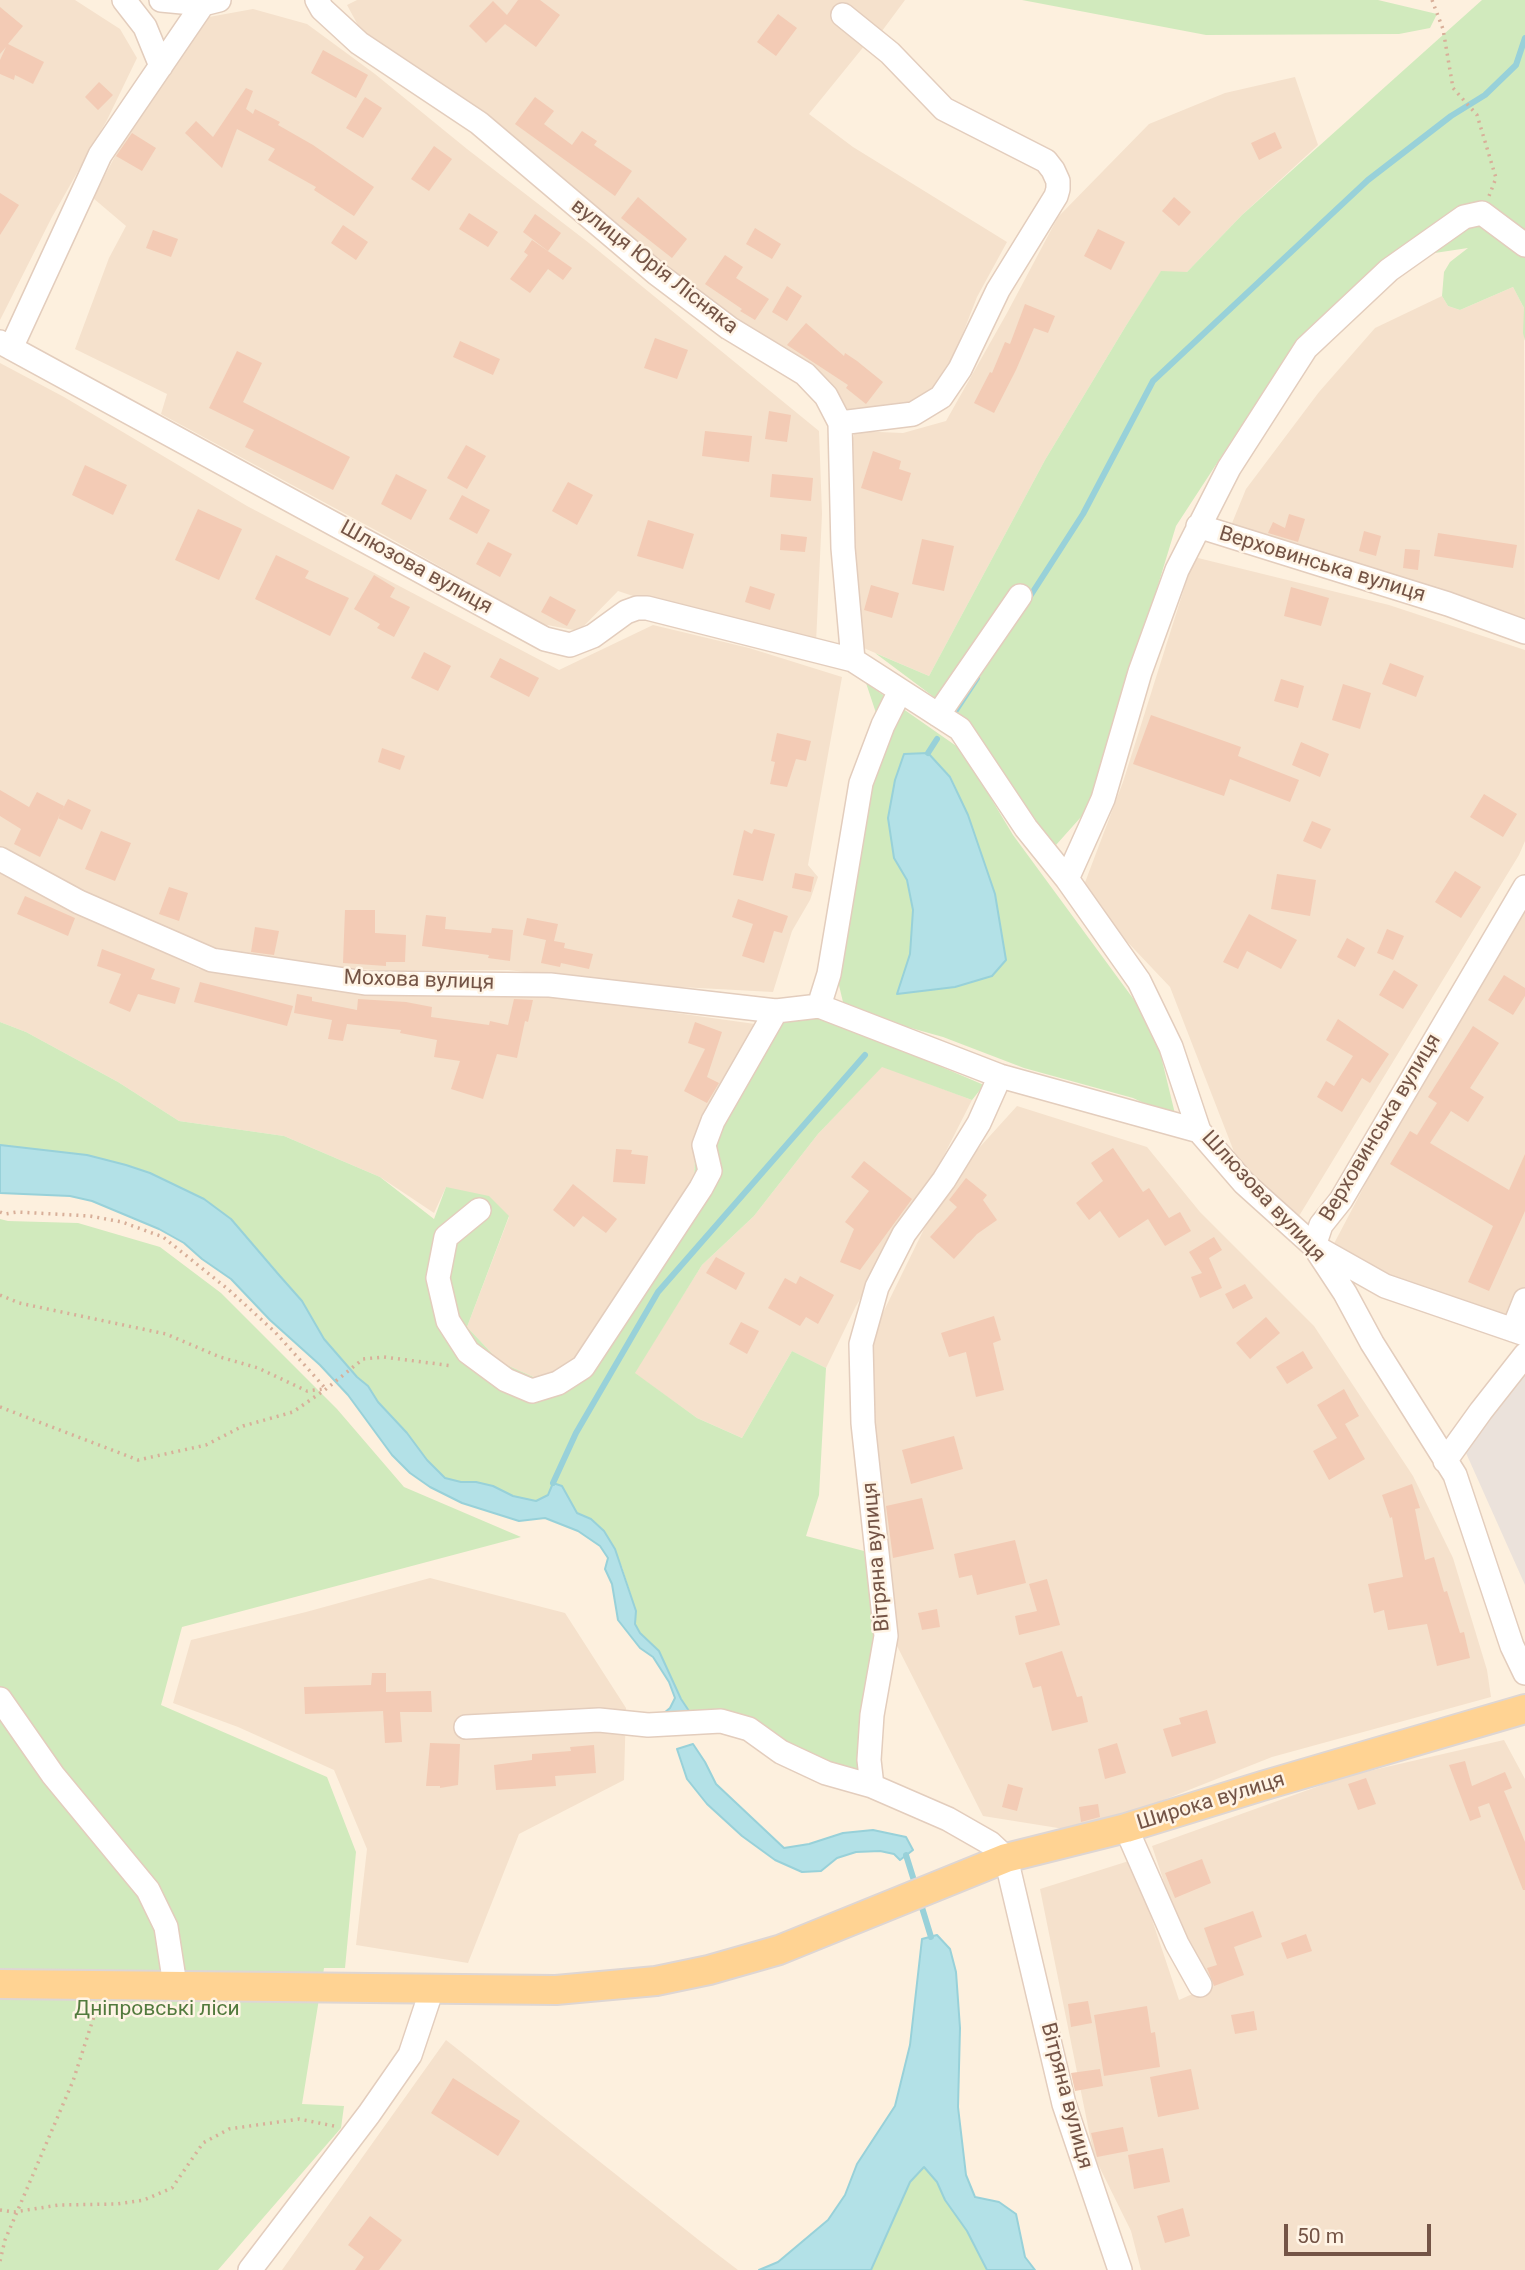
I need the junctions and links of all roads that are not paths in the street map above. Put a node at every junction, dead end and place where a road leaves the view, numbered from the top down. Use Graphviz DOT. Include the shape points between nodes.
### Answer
graph roads {
  1 [pos="124,0"];
  2 [pos="161,0"];
  3 [pos="317,0"];
  4 [pos="211,2"];
  5 [pos="843,15"];
  6 [pos="161,66"];
  7 [pos="1525,245"];
  8 [pos="6,345"];
  9 [pos="840,423"];
  10 [pos="1198,526"];
  11 [pos="1020,596"];
  12 [pos="1525,632"];
  13 [pos="853,660"];
  14 [pos="900,691"];
  15 [pos="938,715"];
  16 [pos="0,859"];
  17 [pos="1068,879"];
  18 [pos="1525,887"];
  19 [pos="819,1006"];
  20 [pos="776,1011"];
  21 [pos="1000,1076"];
  22 [pos="1199,1131"];
  23 [pos="479,1210"];
  24 [pos="1314,1246"];
  25 [pos="1525,1300"];
  26 [pos="1519,1332"];
  27 [pos="1525,1354"];
  28 [pos="1446,1461"];
  29 [pos="1525,1673"];
  30 [pos="0,1699"];
  31 [pos="1525,1709"];
  32 [pos="466,1727"];
  33 [pos="872,1786"];
  34 [pos="1126,1828"];
  35 [pos="1006,1858"];
  36 [pos="0,1984"];
  37 [pos="1200,1985"];
  38 [pos="175,1986"];
  39 [pos="432,1989"];
  40 [pos="250,2270"];
  41 [pos="1120,2270"];
  1 -- 6 [label="street" via="145,27"];
  2 -- 4 [label="street"];
  3 -- 9 [label="street, вулиця Юрія Лісняка" via="359,43 479,123 656,273 729,328 806,374 826,396"];
  4 -- 6 [label="street"];
  5 -- 9 [label="street" via="890,53 944,109 1046,161 1058,181 1056,196 998,290 960,369 941,397 913,414"];
  6 -- 8 [label="street" via="100,155"];
  7 -- 10 [label="street" via="1482,213 1464,217 1390,270 1306,348 1229,468"];
  8 -- 13 [label="street, Шлюзова вулиця" via="556,643 581,641 626,612 647,608"];
  9 -- 13 [label="street"];
  10 -- 12 [label="street, Верховинська вулиця"];
  10 -- 17 [label="street" via="1177,570 1102,799"];
  11 -- 15 [label="street"];
  13 -- 14 [label="street, Шлюзова вулиця"];
  14 -- 15 [label="street, Шлюзова вулиця"];
  14 -- 19 [label="street" via="861,783 829,974"];
  15 -- 17 [label="street, Шлюзова вулиця" via="960,729 1026,828"];
  16 -- 20 [label="street, Мохова вулиця" via="79,902 212,960 365,983 550,985"];
  17 -- 22 [label="street, Шлюзова вулиця" via="1139,981 1171,1047"];
  18 -- 24 [label="street, Верховинська вулиця" via="1341,1200 1321,1225"];
  19 -- 20 [label="street, Мохова вулиця"];
  19 -- 21 [label="street"];
  20 -- 23 [label="street" via="713,1121 704,1145 710,1171 701,1188 583,1367 558,1384 532,1391 506,1380 468,1352 448,1321 438,1278 446,1237"];
  21 -- 22 [label="street"];
  21 -- 33 [label="street, Вітряна вулиця" via="979,1123 944,1181 904,1234 877,1287 861,1343 863,1423 886,1636 872,1715"];
  22 -- 24 [label="street, Шлюзова вулиця" via="1244,1183"];
  24 -- 26 [label="street, Верховинська вулиця" via="1385,1286"];
  24 -- 28 [label="street, Шлюзова вулиця"];
  25 -- 26 [label="street"];
  27 -- 28 [label="street"];
  28 -- 29 [label="street, Шлюзова вулиця" via="1455,1475"];
  30 -- 38 [label="street" via="52,1775 148,1889 166,1927"];
  31 -- 34 [label="main road, Широка вулиця"];
  32 -- 33 [label="street" via="599,1720 648,1725 721,1721 749,1729 781,1752 826,1773"];
  33 -- 35 [label="street" via="948,1819 990,1843"];
  34 -- 35 [label="main road, Широка вулиця"];
  34 -- 37 [label="street"];
  35 -- 39 [label="main road, Широка вулиця" via="779,1950 709,1970 656,1981 556,1990"];
  35 -- 41 [label="street, Вітряна вулиця" via="1064,2104"];
  36 -- 38 [label="main road, Широка вулиця"];
  38 -- 39 [label="main road, Широка вулиця"];
  39 -- 40 [label="street" via="410,2055"];
}
